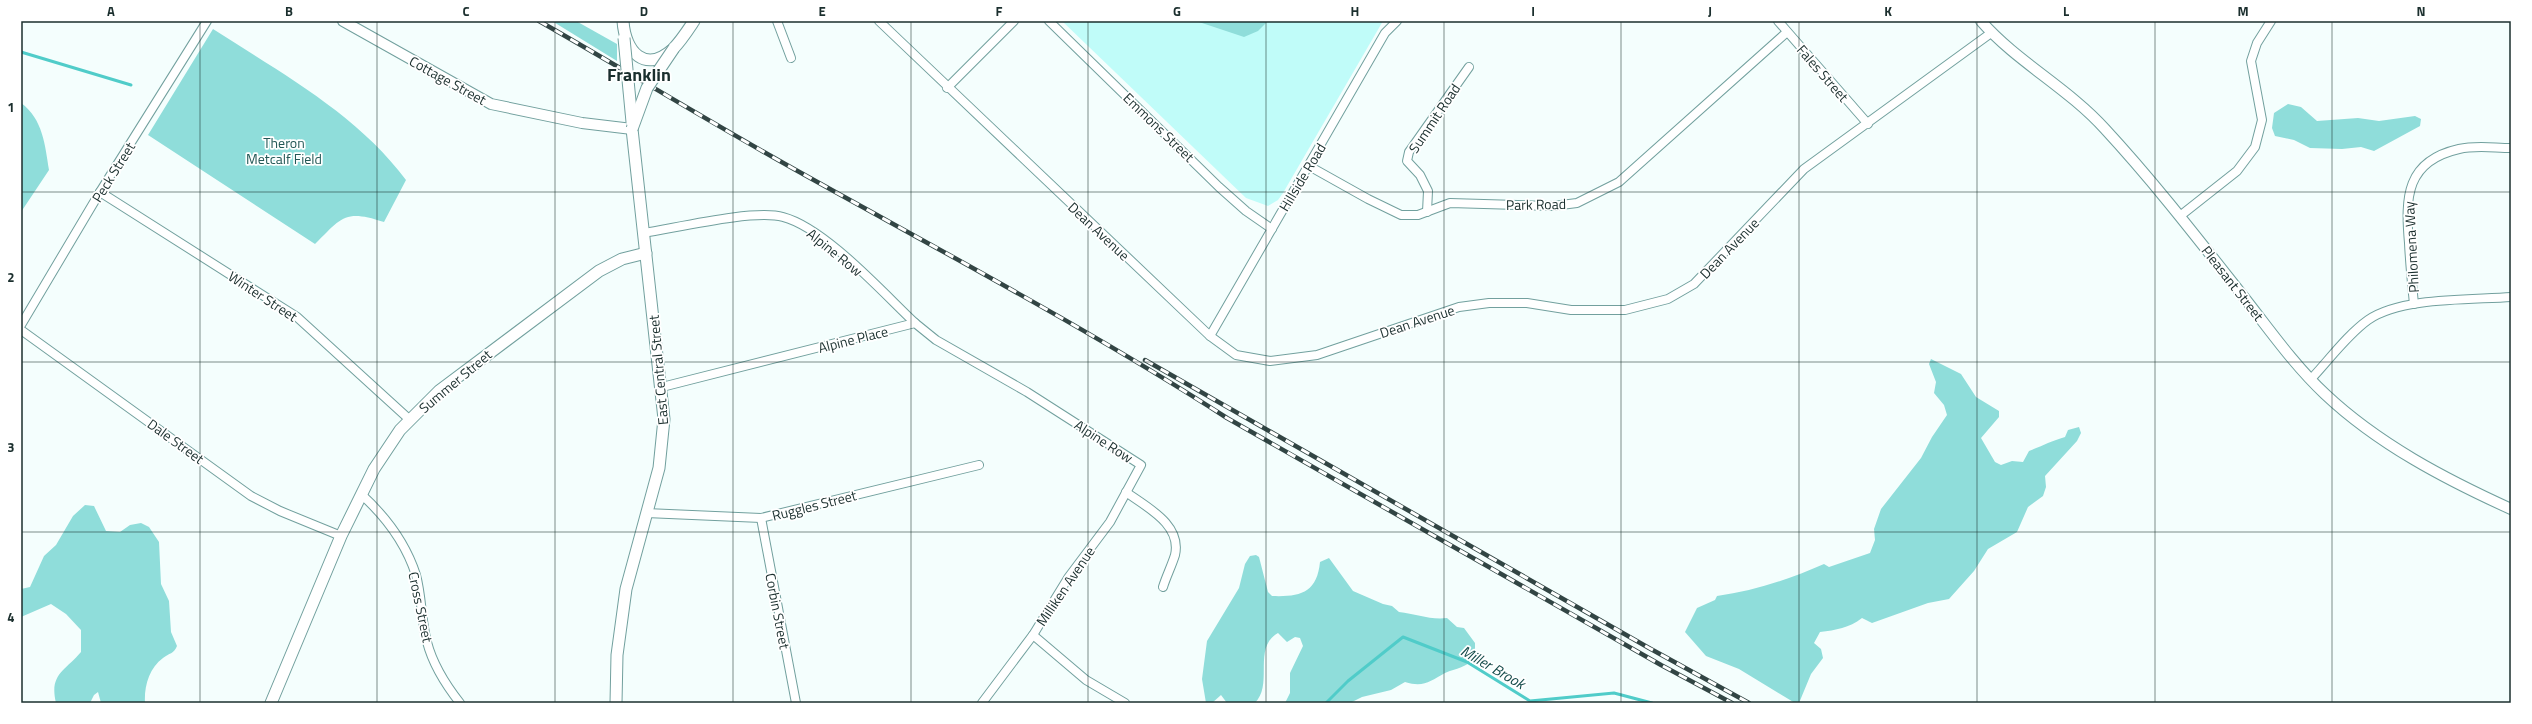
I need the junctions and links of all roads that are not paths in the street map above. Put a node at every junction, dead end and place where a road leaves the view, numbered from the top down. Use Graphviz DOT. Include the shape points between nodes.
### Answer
graph roads {
  1 [pos="207,21"];
  2 [pos="343,21"];
  3 [pos="623,21"];
  4 [pos="694,21"];
  5 [pos="777,21"];
  6 [pos="879,21"];
  7 [pos="1014,21"];
  8 [pos="1049,21"];
  9 [pos="1397,21"];
  10 [pos="1778,21"];
  11 [pos="1981,21"];
  12 [pos="2271,21"];
  13 [pos="1788,32"];
  14 [pos="1991,33"];
  15 [pos="624,38"];
  16 [pos="674,48"];
  17 [pos="791,58"];
  18 [pos="1469,67"];
  19 [pos="948,88"];
  20 [pos="1868,124"];
  21 [pos="632,129"];
  22 [pos="2511,148"];
  23 [pos="1309,166"];
  24 [pos="100,192"];
  25 [pos="1427,212"];
  26 [pos="2180,216"];
  27 [pos="1272,229"];
  28 [pos="644,233"];
  29 [pos="646,253"];
  30 [pos="2511,296"];
  31 [pos="2414,304"];
  32 [pos="915,323"];
  33 [pos="21,325"];
  34 [pos="21,330"];
  35 [pos="1210,336"];
  36 [pos="2311,379"];
  37 [pos="662,387"];
  38 [pos="410,420"];
  39 [pos="980,465"];
  40 [pos="1141,465"];
  41 [pos="1126,492"];
  42 [pos="362,495"];
  43 [pos="2511,509"];
  44 [pos="646,513"];
  45 [pos="761,518"];
  46 [pos="341,536"];
  47 [pos="1162,587"];
  48 [pos="1032,635"];
  49 [pos="272,703"];
  50 [pos="460,703"];
  51 [pos="616,703"];
  52 [pos="796,703"];
  53 [pos="982,703"];
  54 [pos="1125,703"];
  1 -- 24 [label="street, Peck Street"];
  2 -- 21 [label="street, Cottage Street" via="491,104 578,122"];
  3 -- 15 [label="main road, East Central Street"];
  4 -- 16 [label="main road"];
  5 -- 17 [label="street"];
  6 -- 19 [label="street, Dean Avenue"];
  7 -- 19 [label="street"];
  8 -- 27 [label="street, Emmons Street" via="1219,187 1246,211"];
  9 -- 23 [label="street, Hillside Road" via="1385,33"];
  10 -- 13 [label="street, Fales Street"];
  11 -- 14 [label="street, Pleasant Street"];
  12 -- 26 [label="street" via="2257,44 2252,61 2262,120 2255,147 2248,159 2227,181"];
  13 -- 20 [label="street, Fales Street"];
  13 -- 25 [label="street, Park Road" via="1619,182 1577,203 1552,206 1450,203"];
  14 -- 20 [label="street, Dean Avenue"];
  14 -- 26 [label="street, Pleasant Street" via="2055,84 2103,127"];
  15 -- 16 [label="main road, bridge" via="635,54 648,59 662,57"];
  15 -- 21 [label="main road, East Central Street, bridge"];
  16 -- 21 [label="main road, bridge" via="647,88"];
  18 -- 25 [label="street, Summit Road" via="1409,152 1407,161 1420,175 1428,191"];
  19 -- 35 [label="street, Dean Avenue"];
  20 -- 35 [label="street, Dean Avenue" via="1804,169 1694,284 1655,303 1625,310 1571,310 1527,303 1489,303 1460,307 1317,355 1270,361 1236,355"];
  21 -- 28 [label="main road, East Central Street"];
  22 -- 31 [label="street, Philomena Way" via="2478,147 2443,154 2428,162 2411,184 2407,211"];
  23 -- 25 [label="street, Park Road" via="1392,212 1418,215"];
  23 -- 27 [label="street, Hillside Road"];
  24 -- 33 [label="street, Peck Street"];
  24 -- 38 [label="street, Winter Street" via="297,317"];
  26 -- 36 [label="street, Pleasant Street"];
  27 -- 35 [label="street, Hillside Road"];
  28 -- 29 [label="main road, East Central Street"];
  28 -- 32 [label="street, Alpine Row" via="734,218 771,215 783,217 811,231 840,254"];
  29 -- 37 [label="main road, East Central Street"];
  29 -- 38 [label="main road, Summer Street" via="622,259 600,270 439,390"];
  30 -- 31 [label="street"];
  31 -- 36 [label="street" via="2384,311 2368,320"];
  32 -- 37 [label="street, Alpine Place"];
  32 -- 40 [label="street, Alpine Row" via="936,340 1028,392"];
  34 -- 46 [label="street, Dale Street" via="250,496"];
  36 -- 43 [label="street, Pleasant Street" via="2325,394 2378,437 2435,471"];
  37 -- 44 [label="main road, East Central Street" via="663,445"];
  38 -- 42 [label="main road, Summer Street" via="374,469"];
  39 -- 45 [label="street, Ruggles Street"];
  40 -- 41 [label="street, Milliken Avenue"];
  41 -- 47 [label="street" via="1164,520 1174,536 1175,554"];
  41 -- 48 [label="street, Milliken Avenue" via="1110,522 1068,578"];
  42 -- 46 [label="main road, Summer Street"];
  42 -- 50 [label="street, Cross Street" via="381,512 410,560 416,577 427,642 436,667"];
  44 -- 45 [label="street, Ruggles Street"];
  44 -- 51 [label="main road, East Central Street" via="626,589 617,655"];
  45 -- 52 [label="street, Corbin Street"];
  46 -- 49 [label="main road, Summer Street"];
  48 -- 53 [label="street, Milliken Avenue"];
  48 -- 54 [label="street" via="1086,680"];
}
